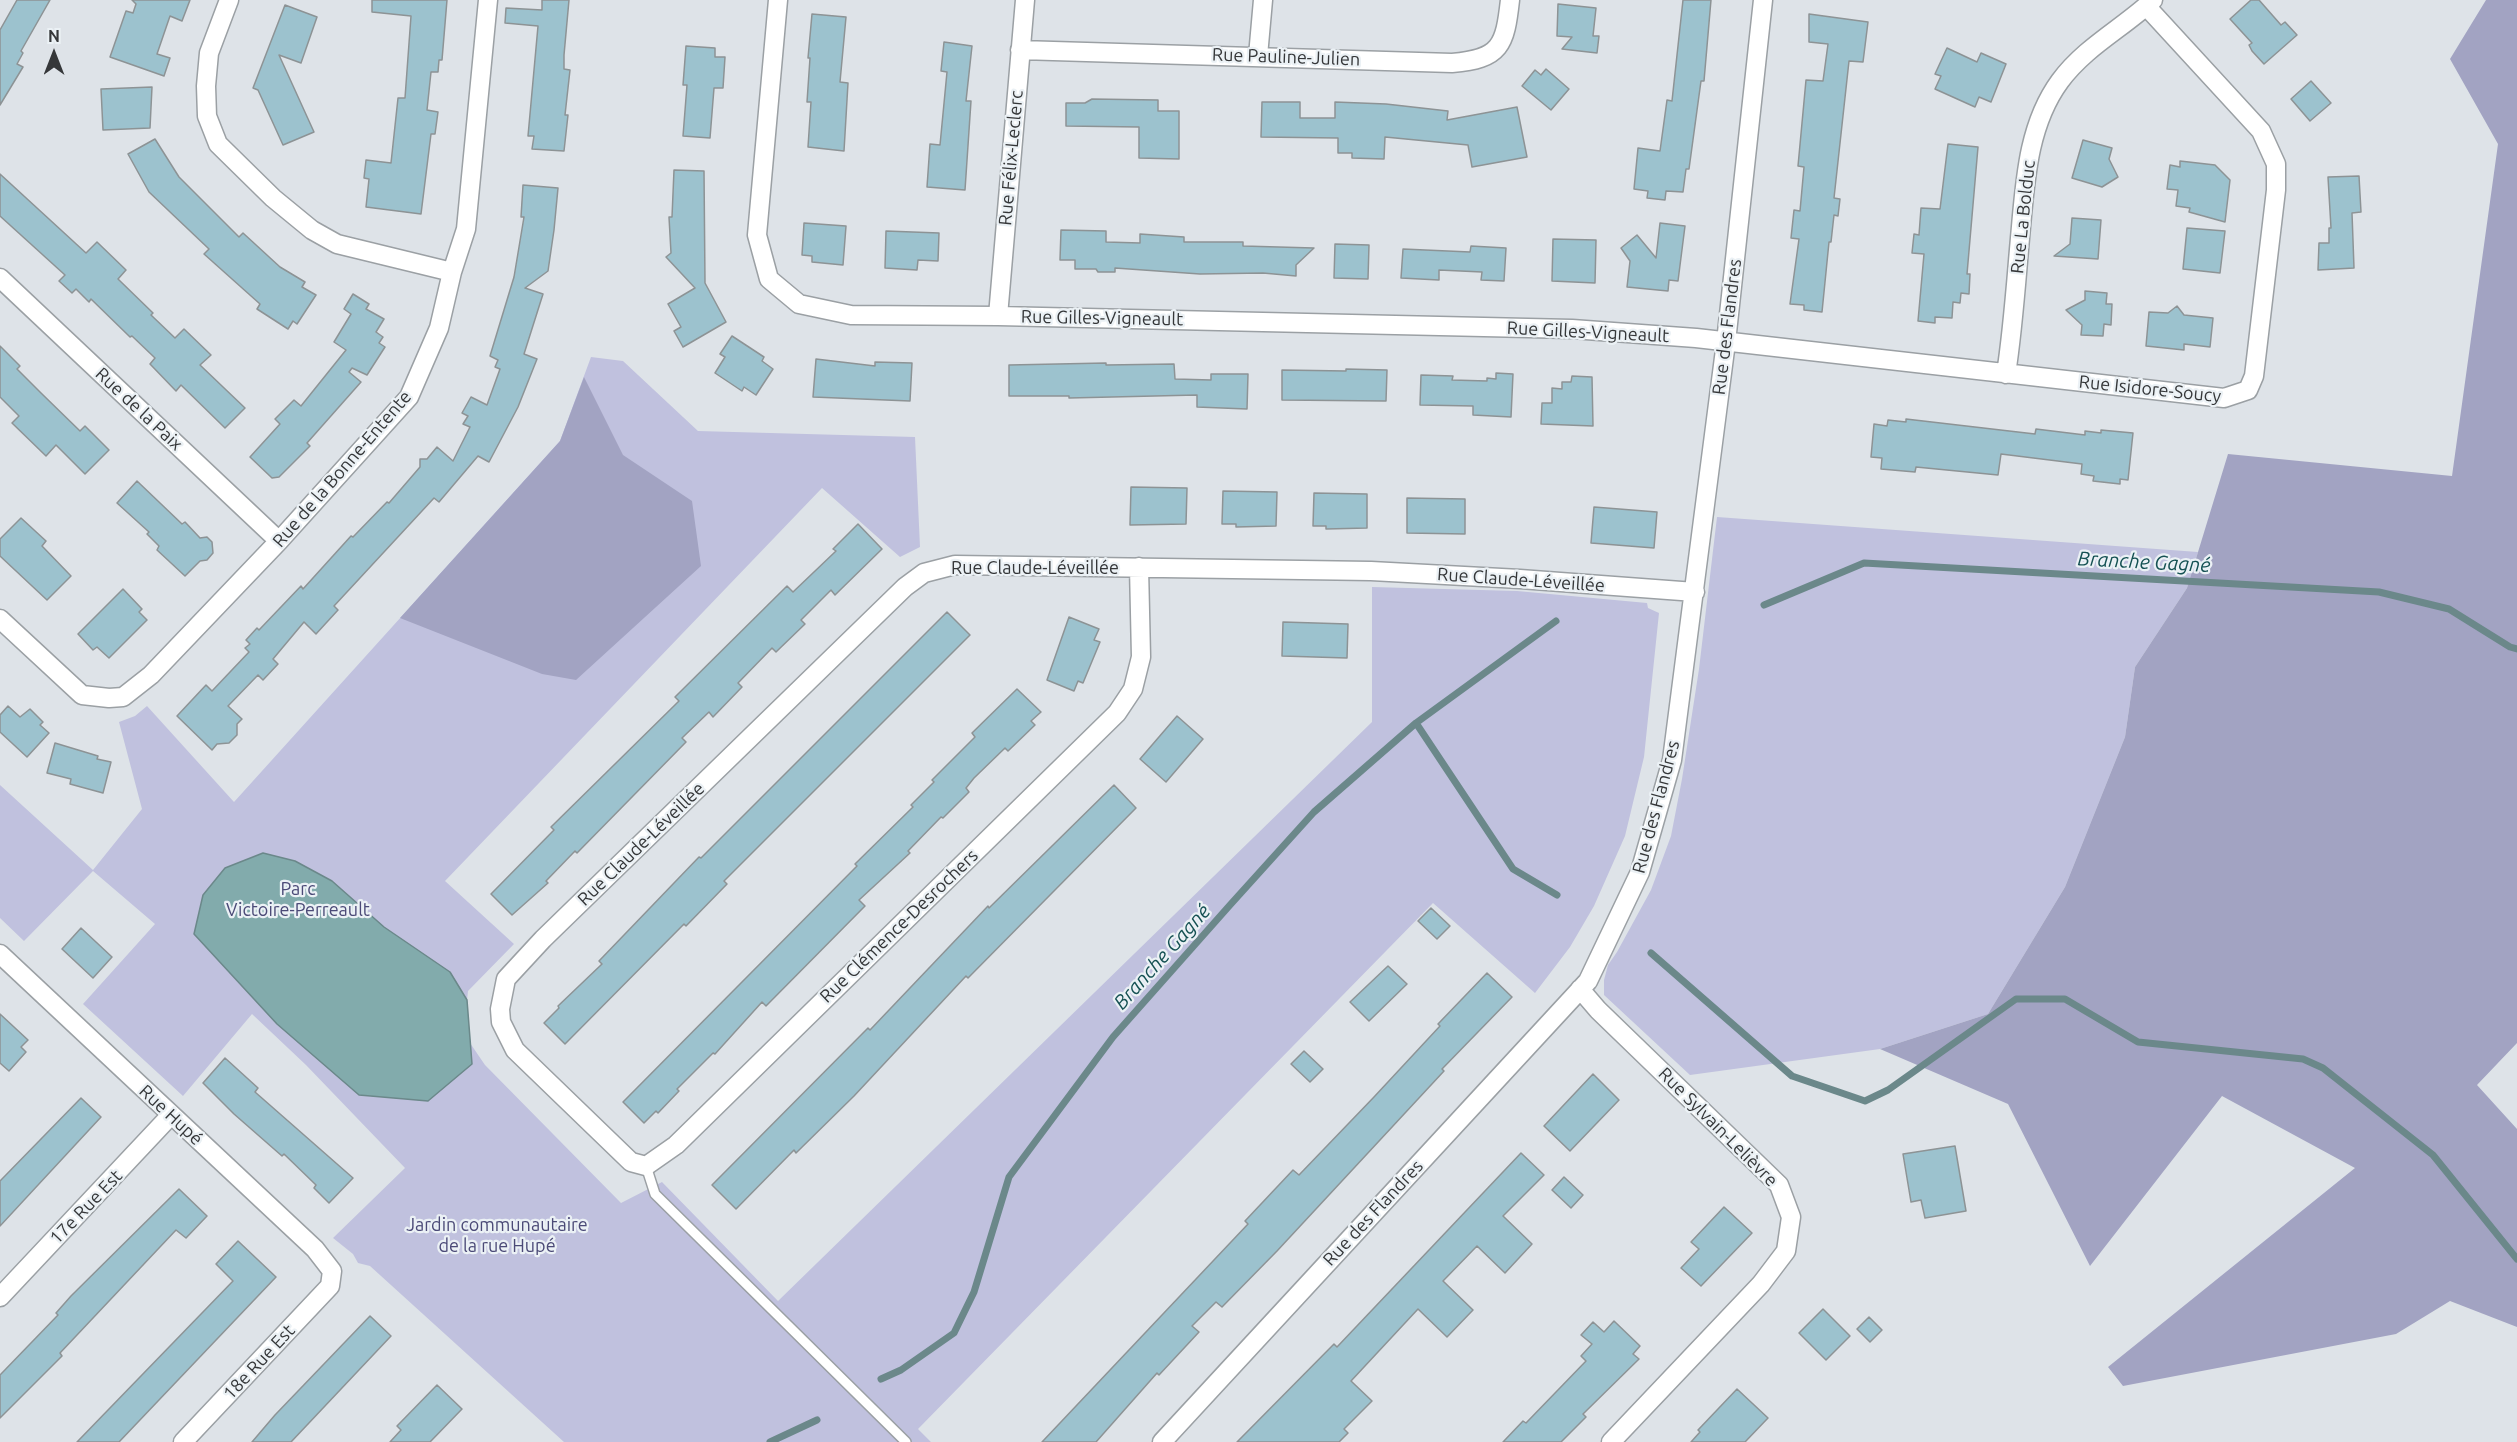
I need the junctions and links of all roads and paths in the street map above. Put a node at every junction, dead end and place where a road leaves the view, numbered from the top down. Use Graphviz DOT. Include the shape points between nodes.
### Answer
graph roads {
  1 [pos="229,0"];
  2 [pos="488,0"];
  3 [pos="778,0"];
  4 [pos="1025,0"];
  5 [pos="1263,0"];
  6 [pos="1510,0"];
  7 [pos="1763,0"];
  8 [pos="2150,3"];
  9 [pos="1020,50"];
  10 [pos="1258,56"];
  11 [pos="452,272"];
  12 [pos="0,278"];
  13 [pos="998,315"];
  14 [pos="1726,342"];
  15 [pos="2006,374"];
  16 [pos="279,541"];
  17 [pos="1139,567"];
  18 [pos="1695,592"];
  19 [pos="0,619"];
  20 [pos="0,955"];
  21 [pos="1580,989"];
  22 [pos="171,1115"];
  23 [pos="646,1166"];
  24 [pos="333,1280"];
  25 [pos="0,1297"];
  26 [pos="183,1442"];
  27 [pos="906,1442"];
  28 [pos="1162,1442"];
  29 [pos="1611,1442"];
  1 -- 11 [label="street" via="209,53 206,86 207,116 218,144 273,198 312,230 337,244"];
  2 -- 11 [label="street, Rue de la Bonne-Entente" via="466,229"];
  3 -- 13 [label="street, Rue Gilles-Vigneault" via="757,235 769,279 799,304 851,315"];
  4 -- 9 [label="street, Rue Félix-Leclerc"];
  5 -- 10 [label="street"];
  6 -- 10 [label="street, Rue Pauline-Julien" via="1501,46 1471,61"];
  7 -- 14 [label="street, Rue des Flandres"];
  8 -- 15 [label="street, Rue La Bolduc" via="2097,42 2060,80 2040,117 2026,173"];
  8 -- 15 [label="street, Rue Isidore-Soucy" via="2261,131 2274,156 2276,190 2252,384 2240,394 2224,398"];
  9 -- 10 [label="street, Rue Pauline-Julien"];
  9 -- 13 [label="street, Rue Félix-Leclerc"];
  11 -- 16 [label="street, Rue de la Bonne-Entente" via="439,328 409,397"];
  12 -- 16 [label="street, Rue de la Paix"];
  13 -- 14 [label="street, Rue Gilles-Vigneault" via="1572,329"];
  14 -- 15 [label="street, Rue Isidore-Soucy"];
  14 -- 18 [label="street, Rue des Flandres"];
  16 -- 19 [label="street, Rue de la Bonne-Entente" via="151,675 123,697 82,695"];
  17 -- 18 [label="street, Rue Claude-Léveillée" via="1371,572"];
  17 -- 23 [label="street, Rue Clémence-Desrochers" via="1141,657 1133,688 1117,713 676,1145"];
  17 -- 23 [label="street, Rue Claude-Léveillée" via="955,565 924,573 905,586 506,979 501,1022 514,1050 631,1162"];
  18 -- 21 [label="street, Rue des Flandres" via="1672,760 1640,872"];
  20 -- 22 [label="street, Rue Hupé"];
  21 -- 28 [label="street, Rue des Flandres"];
  21 -- 29 [label="street, Rue Sylvain-Lelièvre" via="1779,1185 1791,1217 1786,1251 1761,1284"];
  22 -- 24 [label="street, Rue Hupé" via="315,1249 332,1271"];
  22 -- 25 [label="street, 17e Rue Est"];
  23 -- 27 [label="lane" via="655,1194"];
  24 -- 26 [label="street, 18e Rue Est"];
}
